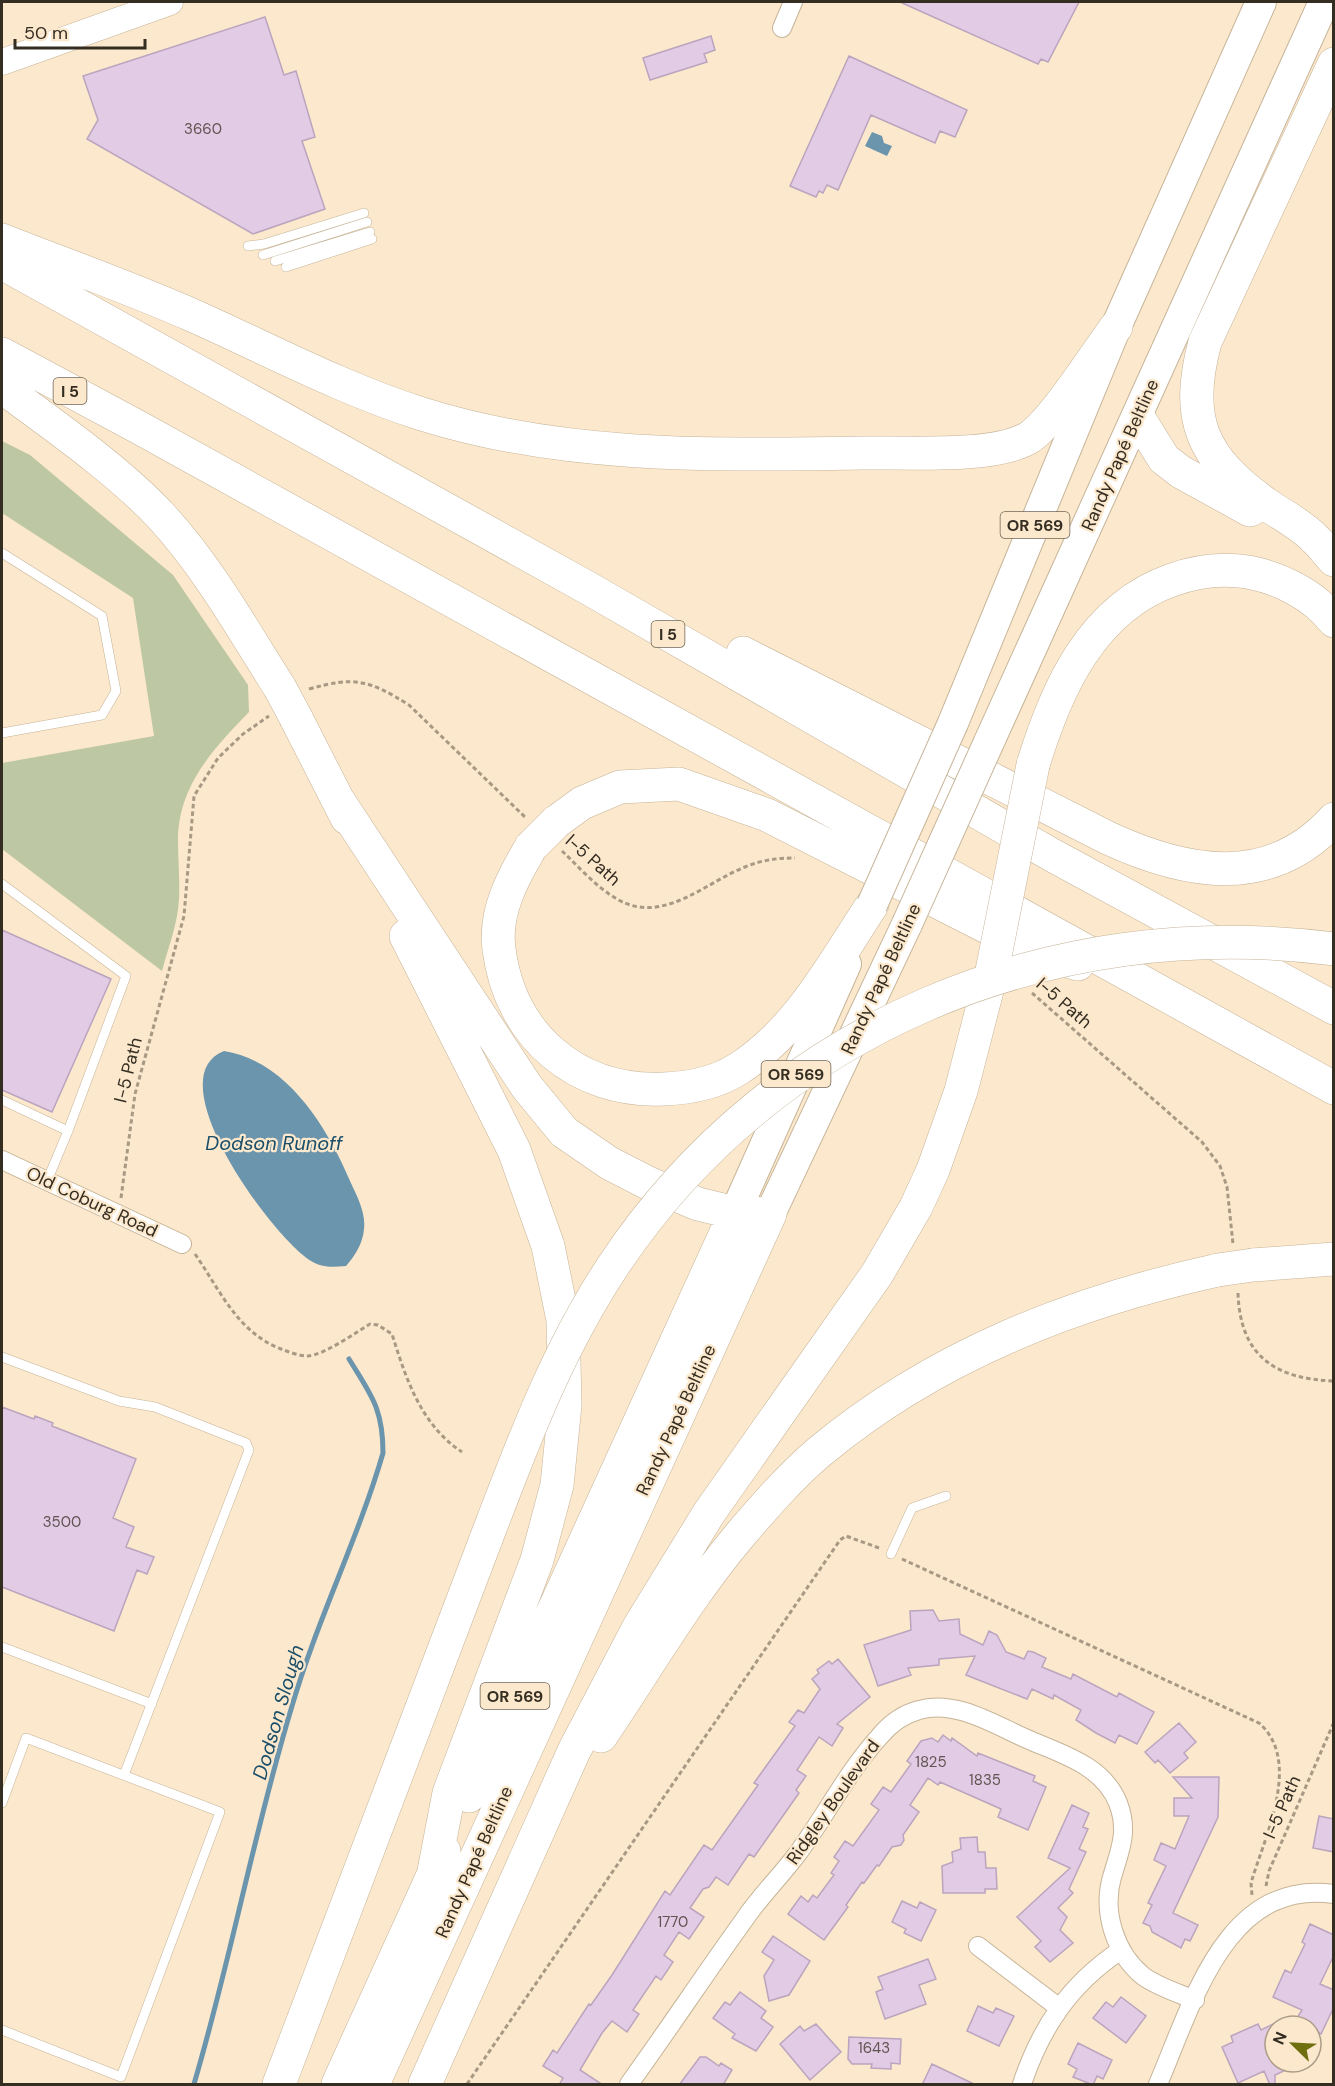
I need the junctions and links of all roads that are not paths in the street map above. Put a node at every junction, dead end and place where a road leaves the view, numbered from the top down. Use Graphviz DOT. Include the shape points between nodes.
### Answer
graph roads {
  1 [pos="170,2"];
  2 [pos="793,2"];
  3 [pos="1261,2"];
  4 [pos="1324,2"];
  5 [pos="782,28"];
  6 [pos="2,62"];
  7 [pos="1334,64"];
  8 [pos="368,226"];
  9 [pos="2,240"];
  10 [pos="248,246"];
  11 [pos="263,255"];
  12 [pos="275,261"];
  13 [pos="2,263"];
  14 [pos="286,267"];
  15 [pos="1116,327"];
  16 [pos="2,354"];
  17 [pos="2,387"];
  18 [pos="1138,417"];
  19 [pos="2,553"];
  20 [pos="1332,558"];
  21 [pos="588,588"];
  22 [pos="1334,621"];
  23 [pos="2,733"];
  24 [pos="338,800"];
  25 [pos="1334,819"];
  26 [pos="2,884"];
  27 [pos="872,905"];
  28 [pos="1334,949"];
  29 [pos="1142,982"];
  30 [pos="1334,1008"];
  31 [pos="1334,1088"];
  32 [pos="2,1100"];
  33 [pos="68,1131"];
  34 [pos="2,1160"];
  35 [pos="46,1181"];
  36 [pos="735,1213"];
  37 [pos="770,1214"];
  38 [pos="182,1244"];
  39 [pos="1334,1259"];
  40 [pos="2,1357"];
  41 [pos="946,1496"];
  42 [pos="891,1554"];
  43 [pos="2,1647"];
  44 [pos="152,1704"];
  45 [pos="124,1776"];
  46 [pos="2,1803"];
  47 [pos="549,1812"];
  48 [pos="434,1871"];
  49 [pos="1334,1894"];
  50 [pos="978,1946"];
  51 [pos="1121,1950"];
  52 [pos="1195,2000"];
  53 [pos="1058,2007"];
  54 [pos="2,2030"];
  55 [pos="279,2085"];
  56 [pos="338,2085"];
  57 [pos="373,2085"];
  58 [pos="425,2085"];
  59 [pos="629,2085"];
  60 [pos="1022,2085"];
  61 [pos="1158,2085"];
  1 -- 6 [label="main road"];
  2 -- 5 [label="street"];
  3 -- 15 [label="main road, Randy Papé Beltline / OR 569"];
  4 -- 18 [label="main road, Randy Papé Beltline / OR 569"];
  7 -- 20 [label="highway" via="1205,342 1197,387 1197,413 1205,441 1217,461 1248,490 1314,538"];
  8 -- 10 [label="lane"];
  8 -- 11 [label="lane"];
  8 -- 12 [label="lane"];
  8 -- 14 [label="lane"];
  9 -- 15 [label="highway" via="192,315 346,387 424,415 518,437 602,450 965,452 1011,445 1030,437 1048,419"];
  13 -- 21 [label="highway, I 5"];
  15 -- 27 [label="main road, Randy Papé Beltline / OR 569, bridge" via="953,723"];
  16 -- 29 [label="highway, I 5"];
  17 -- 24 [label="highway" via="57,428 160,516 204,571 288,703"];
  18 -- 20 [label="highway" via="1164,459"];
  18 -- 37 [label="main road, Randy Papé Beltline / OR 569, bridge"];
  19 -- 23 [label="lane" via="102,616 116,691 102,715"];
  21 -- 25 [label="highway" via="677,619 1108,838 1154,857 1194,868 1254,866 1305,845"];
  21 -- 30 [label="highway, I 5" via="1052,855"];
  22 -- 47 [label="highway, bridge" via="1299,592 1265,576 1218,570 1192,573 1144,591 1103,625 1082,652 1056,698 1033,765 992,971 961,1091 916,1207 857,1305 709,1513 662,1588 594,1708"];
  24 -- 36 [label="highway" via="527,1087 564,1132 648,1184 698,1204"];
  24 -- 48 [label="highway" via="514,1150 548,1246 563,1320 566,1405 557,1485 537,1560 449,1793"];
  26 -- 33 [label="lane" via="126,976"];
  27 -- 29 [label="highway" via="811,998 773,1043 736,1070 692,1088 634,1090 584,1074 541,1044 522,1020 509,993 499,948 505,897 543,834 582,803 620,787 679,784 767,815 1040,954"];
  27 -- 36 [label="main road, Randy Papé Beltline / OR 569"];
  28 -- 55 [label="highway, bridge" via="1270,942 1205,941 1142,946 1056,960 964,988 899,1016 842,1047 789,1083 715,1145 675,1186 612,1267 579,1321 528,1429"];
  29 -- 31 [label="highway, I 5"];
  32 -- 33 [label="lane"];
  33 -- 35 [label="lane"];
  34 -- 35 [label="street, Old Coburg Road"];
  35 -- 38 [label="street, Old Coburg Road"];
  36 -- 37 [label="highway"];
  36 -- 48 [label="highway, Randy Papé Beltline / OR 569"];
  37 -- 57 [label="highway, Randy Papé Beltline / OR 569"];
  39 -- 47 [label="highway" via="1236,1267 1136,1289 1031,1325 983,1347 878,1407 817,1454 739,1536 679,1615"];
  40 -- 44 [label="lane" via="119,1401 155,1407 246,1443 249,1450"];
  41 -- 42 [label="lane" via="912,1508"];
  43 -- 44 [label="lane"];
  44 -- 45 [label="lane"];
  45 -- 46 [label="lane" via="26,1738"];
  45 -- 54 [label="lane" via="220,1812 121,2077"];
  47 -- 58 [label="highway"];
  48 -- 56 [label="highway, Randy Papé Beltline / OR 569"];
  49 -- 52 [label="street" via="1302,1892 1262,1905 1241,1922 1224,1946"];
  50 -- 53 [label="street"];
  51 -- 52 [label="street, Ridgley Boulevard" via="1145,1977"];
  51 -- 53 [label="street" via="1095,1968"];
  51 -- 59 [label="street, Ridgley Boulevard" via="1109,1901 1112,1876 1122,1850 1124,1824 1118,1802 1107,1784 1079,1762 968,1713 946,1708 920,1710 898,1719 879,1737 797,1854 744,1918"];
  52 -- 61 [label="street"];
  53 -- 60 [label="street" via="1040,2038"];
}
